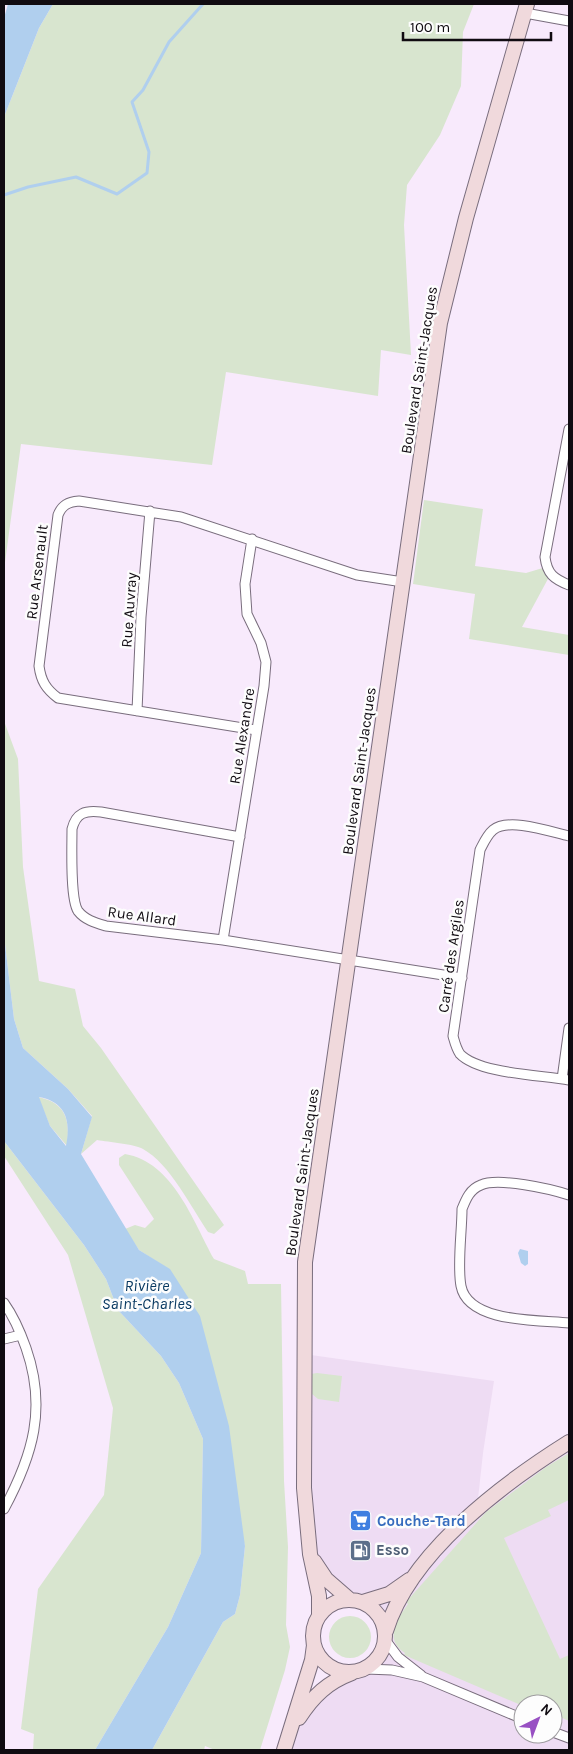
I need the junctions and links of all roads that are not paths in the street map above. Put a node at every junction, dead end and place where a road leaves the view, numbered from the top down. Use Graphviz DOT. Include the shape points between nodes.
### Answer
graph roads {
  1 [pos="526,8"];
  2 [pos="569,20"];
  3 [pos="569,429"];
  4 [pos="150,512"];
  5 [pos="252,539"];
  6 [pos="403,582"];
  7 [pos="569,584"];
  8 [pos="137,711"];
  9 [pos="256,730"];
  10 [pos="569,836"];
  11 [pos="240,837"];
  12 [pos="222,940"];
  13 [pos="348,960"];
  14 [pos="462,978"];
  15 [pos="569,1028"];
  16 [pos="566,1079"];
  17 [pos="569,1195"];
  18 [pos="4,1303"];
  19 [pos="569,1323"];
  20 [pos="21,1335"];
  21 [pos="4,1339"];
  22 [pos="569,1442"];
  23 [pos="4,1508"];
  24 [pos="310,1554"];
  25 [pos="412,1579"];
  26 [pos="356,1601"];
  27 [pos="319,1615"];
  28 [pos="386,1636"];
  29 [pos="314,1645"];
  30 [pos="366,1668"];
  31 [pos="352,1672"];
  32 [pos="423,1677"];
  33 [pos="513,1715"];
  34 [pos="291,1731"];
  35 [pos="284,1750"];
  1 -- 2 [label="street"];
  1 -- 6 [label="street, Boulevard Saint-Jacques" via="466,218 440,324"];
  3 -- 7 [label="street" via="545,557 550,574 556,580"];
  4 -- 5 [label="street, Rue Arsenault" via="181,517"];
  4 -- 8 [label="street, Rue Auvray"];
  4 -- 8 [label="street, Rue Arsenault" via="79,501 63,506 58,513 39,666 40,678 58,698"];
  5 -- 6 [label="street, Rue Arsenault" via="357,575"];
  5 -- 9 [label="street, Rue Alexandre" via="245,584 247,614 266,662"];
  6 -- 13 [label="street, Boulevard Saint-Jacques"];
  8 -- 9 [label="street, Rue Arsenault"];
  9 -- 11 [label="street, Rue Alexandre"];
  10 -- 14 [label="street, Carré des Argiles" via="516,824 503,825 486,837 480,850"];
  11 -- 12 [label="street, Rue Alexandre"];
  11 -- 12 [label="street, Rue Allard" via="88,810 74,820 72,829 74,899 78,911 90,921 106,926"];
  12 -- 13 [label="street, Rue Allard"];
  13 -- 14 [label="street, Rue Allard"];
  13 -- 24 [label="street, Boulevard Saint-Jacques" via="305,1262 304,1488"];
  14 -- 16 [label="street, Carré des Argiles" via="453,1036 461,1055 486,1067"];
  15 -- 16 [label="street"];
  17 -- 19 [label="street" via="494,1182 472,1190 462,1209 461,1284 468,1301 484,1312"];
  18 -- 20 [label="street"];
  20 -- 21 [label="street"];
  20 -- 23 [label="street" via="33,1368 38,1413 28,1458"];
  22 -- 25 [label="street" via="477,1508"];
  24 -- 26 [label="street, Boulevard Saint-Jacques" via="326,1579"];
  24 -- 27 [label="street, Boulevard Saint-Jacques" via="319,1596"];
  25 -- 26 [label="street" via="389,1594"];
  25 -- 28 [label="street" via="395,1607"];
  26 -- 27 [label="street" via="332,1604"];
  26 -- 28 [label="street" via="375,1610"];
  27 -- 29 [label="street" via="313,1635"];
  28 -- 30 [label="street" via="378,1660"];
  28 -- 32 [label="street" via="398,1657"];
  29 -- 31 [label="street" via="324,1663 342,1672"];
  29 -- 34 [label="street"];
  30 -- 31 [label="street"];
  30 -- 32 [label="street"];
  31 -- 34 [label="street" via="319,1692"];
  32 -- 33 [label="street"];
  34 -- 35 [label="street"];
}
